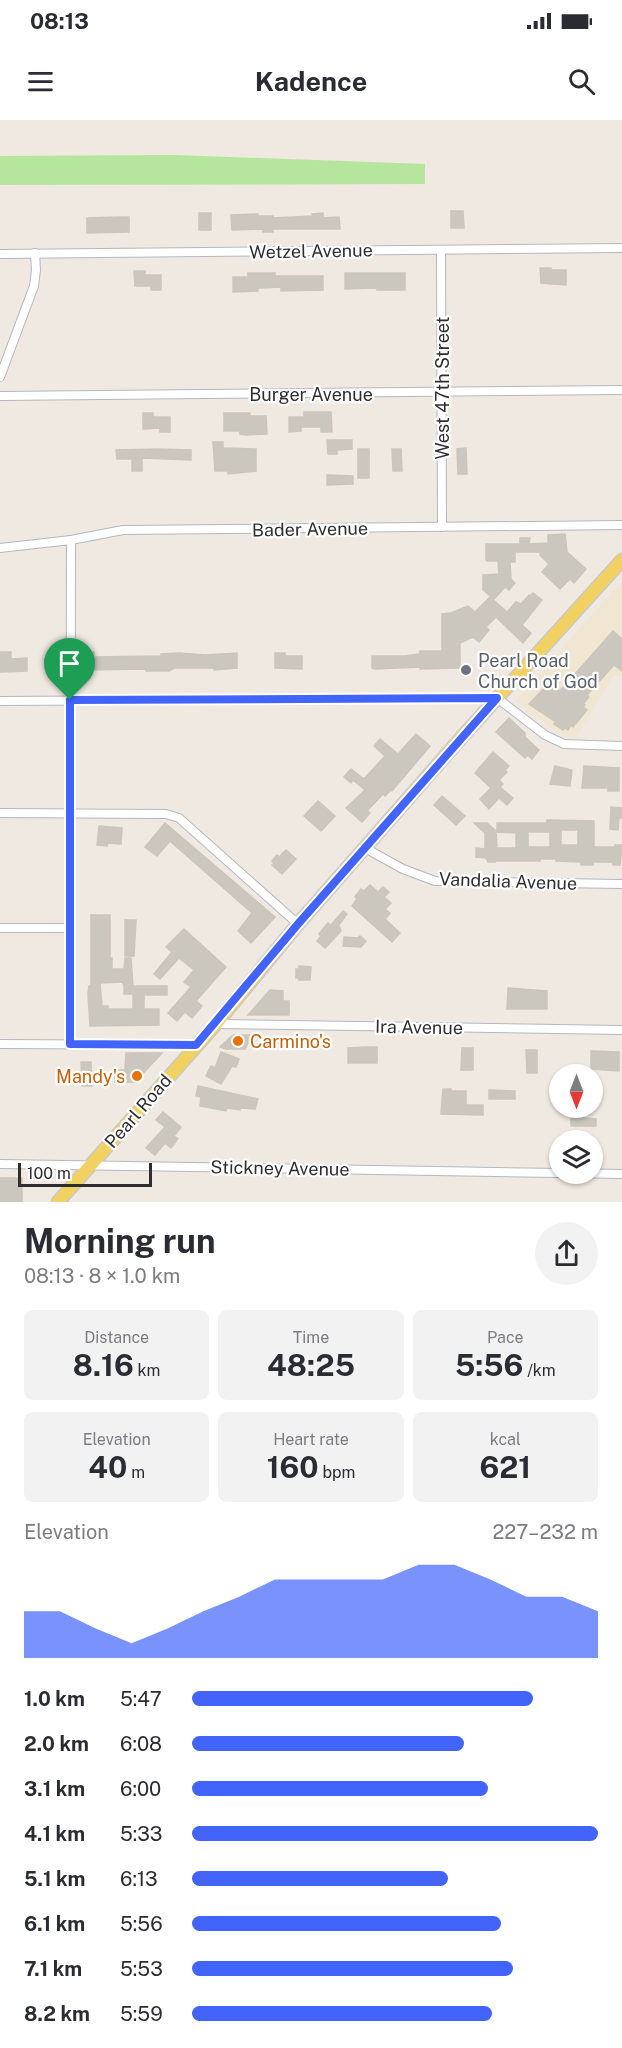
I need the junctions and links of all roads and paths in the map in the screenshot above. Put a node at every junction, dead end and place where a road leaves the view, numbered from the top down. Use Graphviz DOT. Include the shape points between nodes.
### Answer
graph roads {
  1 [pos="622,248"];
  2 [pos="441,250"];
  3 [pos="35,253"];
  4 [pos="0,254"];
  5 [pos="0,377"];
  6 [pos="622,390"];
  7 [pos="442,393"];
  8 [pos="0,396"];
  9 [pos="622,525"];
  10 [pos="442,527"];
  11 [pos="71,540"];
  12 [pos="0,548"];
  13 [pos="622,560"];
  14 [pos="497,698"];
  15 [pos="70,700"];
  16 [pos="0,701"];
  17 [pos="622,746"];
  18 [pos="0,813"];
  19 [pos="69,813"];
  20 [pos="365,848"];
  21 [pos="622,884"];
  22 [pos="298,924"];
  23 [pos="0,928"];
  24 [pos="70,928"];
  25 [pos="216,1024"];
  26 [pos="622,1030"];
  27 [pos="0,1044"];
  28 [pos="70,1044"];
  29 [pos="196,1045"];
  30 [pos="0,1164"];
  31 [pos="92,1165"];
  32 [pos="549,1173"];
  33 [pos="603,1174"];
  34 [pos="622,1174"];
  35 [pos="58,1202"];
  1 -- 2 [label="street, Wetzel Avenue"];
  2 -- 3 [label="street, Wetzel Avenue"];
  2 -- 7 [label="street, West 47th Street"];
  3 -- 4 [label="street, Wetzel Avenue"];
  3 -- 5 [label="street" via="34,286"];
  6 -- 7 [label="street, Burger Avenue"];
  7 -- 8 [label="street, Burger Avenue"];
  7 -- 10 [label="street, West 47th Street"];
  9 -- 10 [label="street, Bader Avenue"];
  10 -- 11 [label="street, Bader Avenue" via="123,530"];
  11 -- 12 [label="street, Bader Avenue"];
  11 -- 15 [label="street"];
  13 -- 14 [label="main road, Pearl Road"];
  14 -- 15 [label="street"];
  14 -- 17 [label="street" via="545,735 564,744"];
  14 -- 20 [label="main road, Pearl Road"];
  15 -- 16 [label="street"];
  15 -- 19 [label="street"];
  18 -- 19 [label="street"];
  19 -- 22 [label="street" via="166,814 179,818"];
  19 -- 24 [label="street"];
  20 -- 21 [label="street, Vandalia Avenue" via="435,881"];
  20 -- 22 [label="main road, Pearl Road"];
  22 -- 25 [label="main road, Pearl Road"];
  23 -- 24 [label="street"];
  24 -- 28 [label="street"];
  25 -- 26 [label="street, Ira Avenue"];
  25 -- 29 [label="main road, Pearl Road"];
  27 -- 28 [label="street"];
  28 -- 29 [label="street"];
  29 -- 31 [label="main road, Pearl Road"];
  30 -- 31 [label="street, Stickney Avenue"];
  31 -- 32 [label="street, Stickney Avenue"];
  31 -- 35 [label="main road, Pearl Road"];
  33 -- 34 [label="street"];
}
